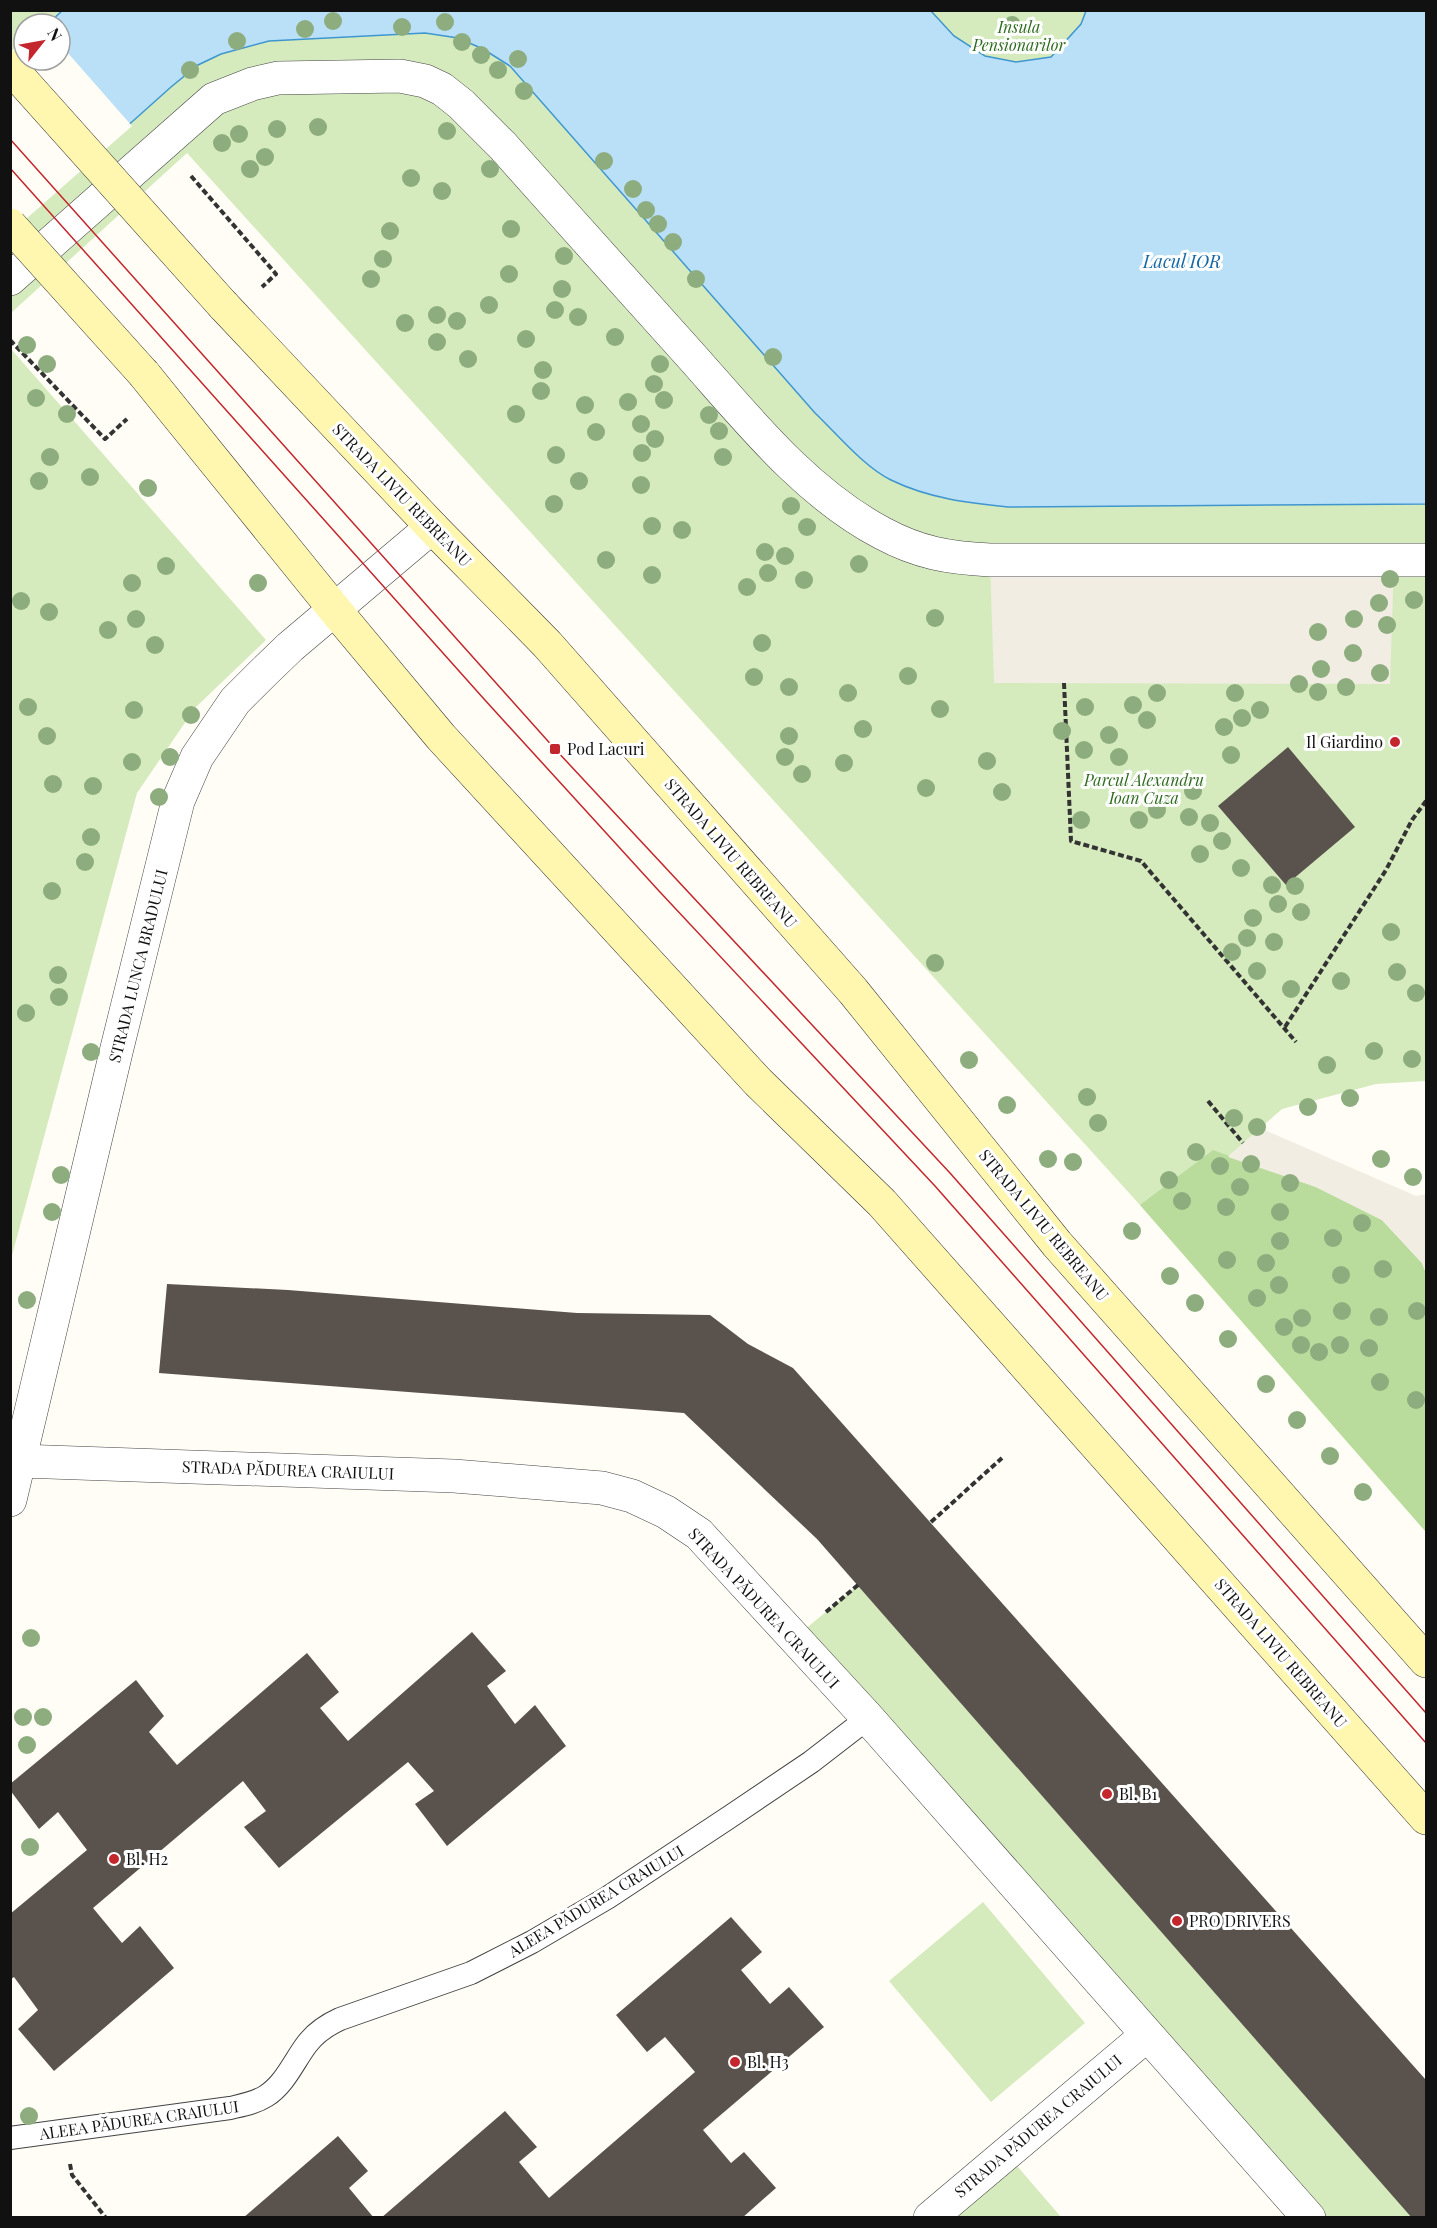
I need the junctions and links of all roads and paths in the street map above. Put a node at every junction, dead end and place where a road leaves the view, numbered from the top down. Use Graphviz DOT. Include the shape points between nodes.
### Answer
graph roads {
  1 [pos="10,67"];
  2 [pos="162,144"];
  3 [pos="10,225"];
  4 [pos="276,274"];
  5 [pos="10,279"];
  6 [pos="10,340"];
  7 [pos="105,439"];
  8 [pos="432,527"];
  9 [pos="1426,560"];
  10 [pos="335,610"];
  11 [pos="1064,683"];
  12 [pos="1426,801"];
  13 [pos="1285,1027"];
  14 [pos="1296,1042"];
  15 [pos="1208,1101"];
  16 [pos="1243,1143"];
  17 [pos="1002,1458"];
  18 [pos="21,1461"];
  19 [pos="10,1500"];
  20 [pos="930,1522"];
  21 [pos="1426,1661"];
  22 [pos="868,1718"];
  23 [pos="1426,1818"];
  24 [pos="1147,2035"];
  25 [pos="64,2131"];
  26 [pos="10,2138"];
  27 [pos="106,2217"];
  28 [pos="930,2217"];
  29 [pos="1309,2217"];
  1 -- 8 [label="main road, STRADA LIVIU REBREANU, bridge" via="223,305"];
  2 -- 4 [label="path"];
  2 -- 5 [label="street"];
  2 -- 9 [label="street" via="214,99 278,78 400,76 442,89 503,146 750,421 814,486 880,533 914,548 951,558 1007,561"];
  3 -- 10 [label="main road, STRADA LIVIU REBREANU, bridge" via="144,374"];
  6 -- 7 [label="path"];
  8 -- 10 [label="street, STRADA LUNCA BRADULUI"];
  8 -- 21 [label="main road, STRADA LIVIU REBREANU" via="547,644 837,973 1057,1244"];
  10 -- 18 [label="street, STRADA LUNCA BRADULUI" via="290,647 236,701 197,757 178,801"];
  10 -- 23 [label="main road, STRADA LIVIU REBREANU" via="441,737 758,1083 882,1203"];
  11 -- 13 [label="path" via="1071,841 1141,861"];
  12 -- 13 [label="path"];
  13 -- 14 [label="path"];
  15 -- 16 [label="path"];
  17 -- 20 [label="path"];
  18 -- 19 [label="street, STRADA LUNCA BRADULUI"];
  18 -- 22 [label="street, STRADA PĂDUREA CRAIULUI" via="454,1476 602,1488 632,1496 699,1534"];
  22 -- 24 [label="street, STRADA PĂDUREA CRAIULUI"];
  22 -- 25 [label="lane, ALEEA PĂDUREA CRAIULUI" via="729,1818 532,1942 471,1973 322,2028 283,2081 254,2102"];
  24 -- 28 [label="street, STRADA PĂDUREA CRAIULUI"];
  24 -- 29 [label="street, STRADA PĂDUREA CRAIULUI"];
  25 -- 26 [label="lane, ALEEA PĂDUREA CRAIULUI"];
  25 -- 27 [label="path" via="72,2175"];
}
